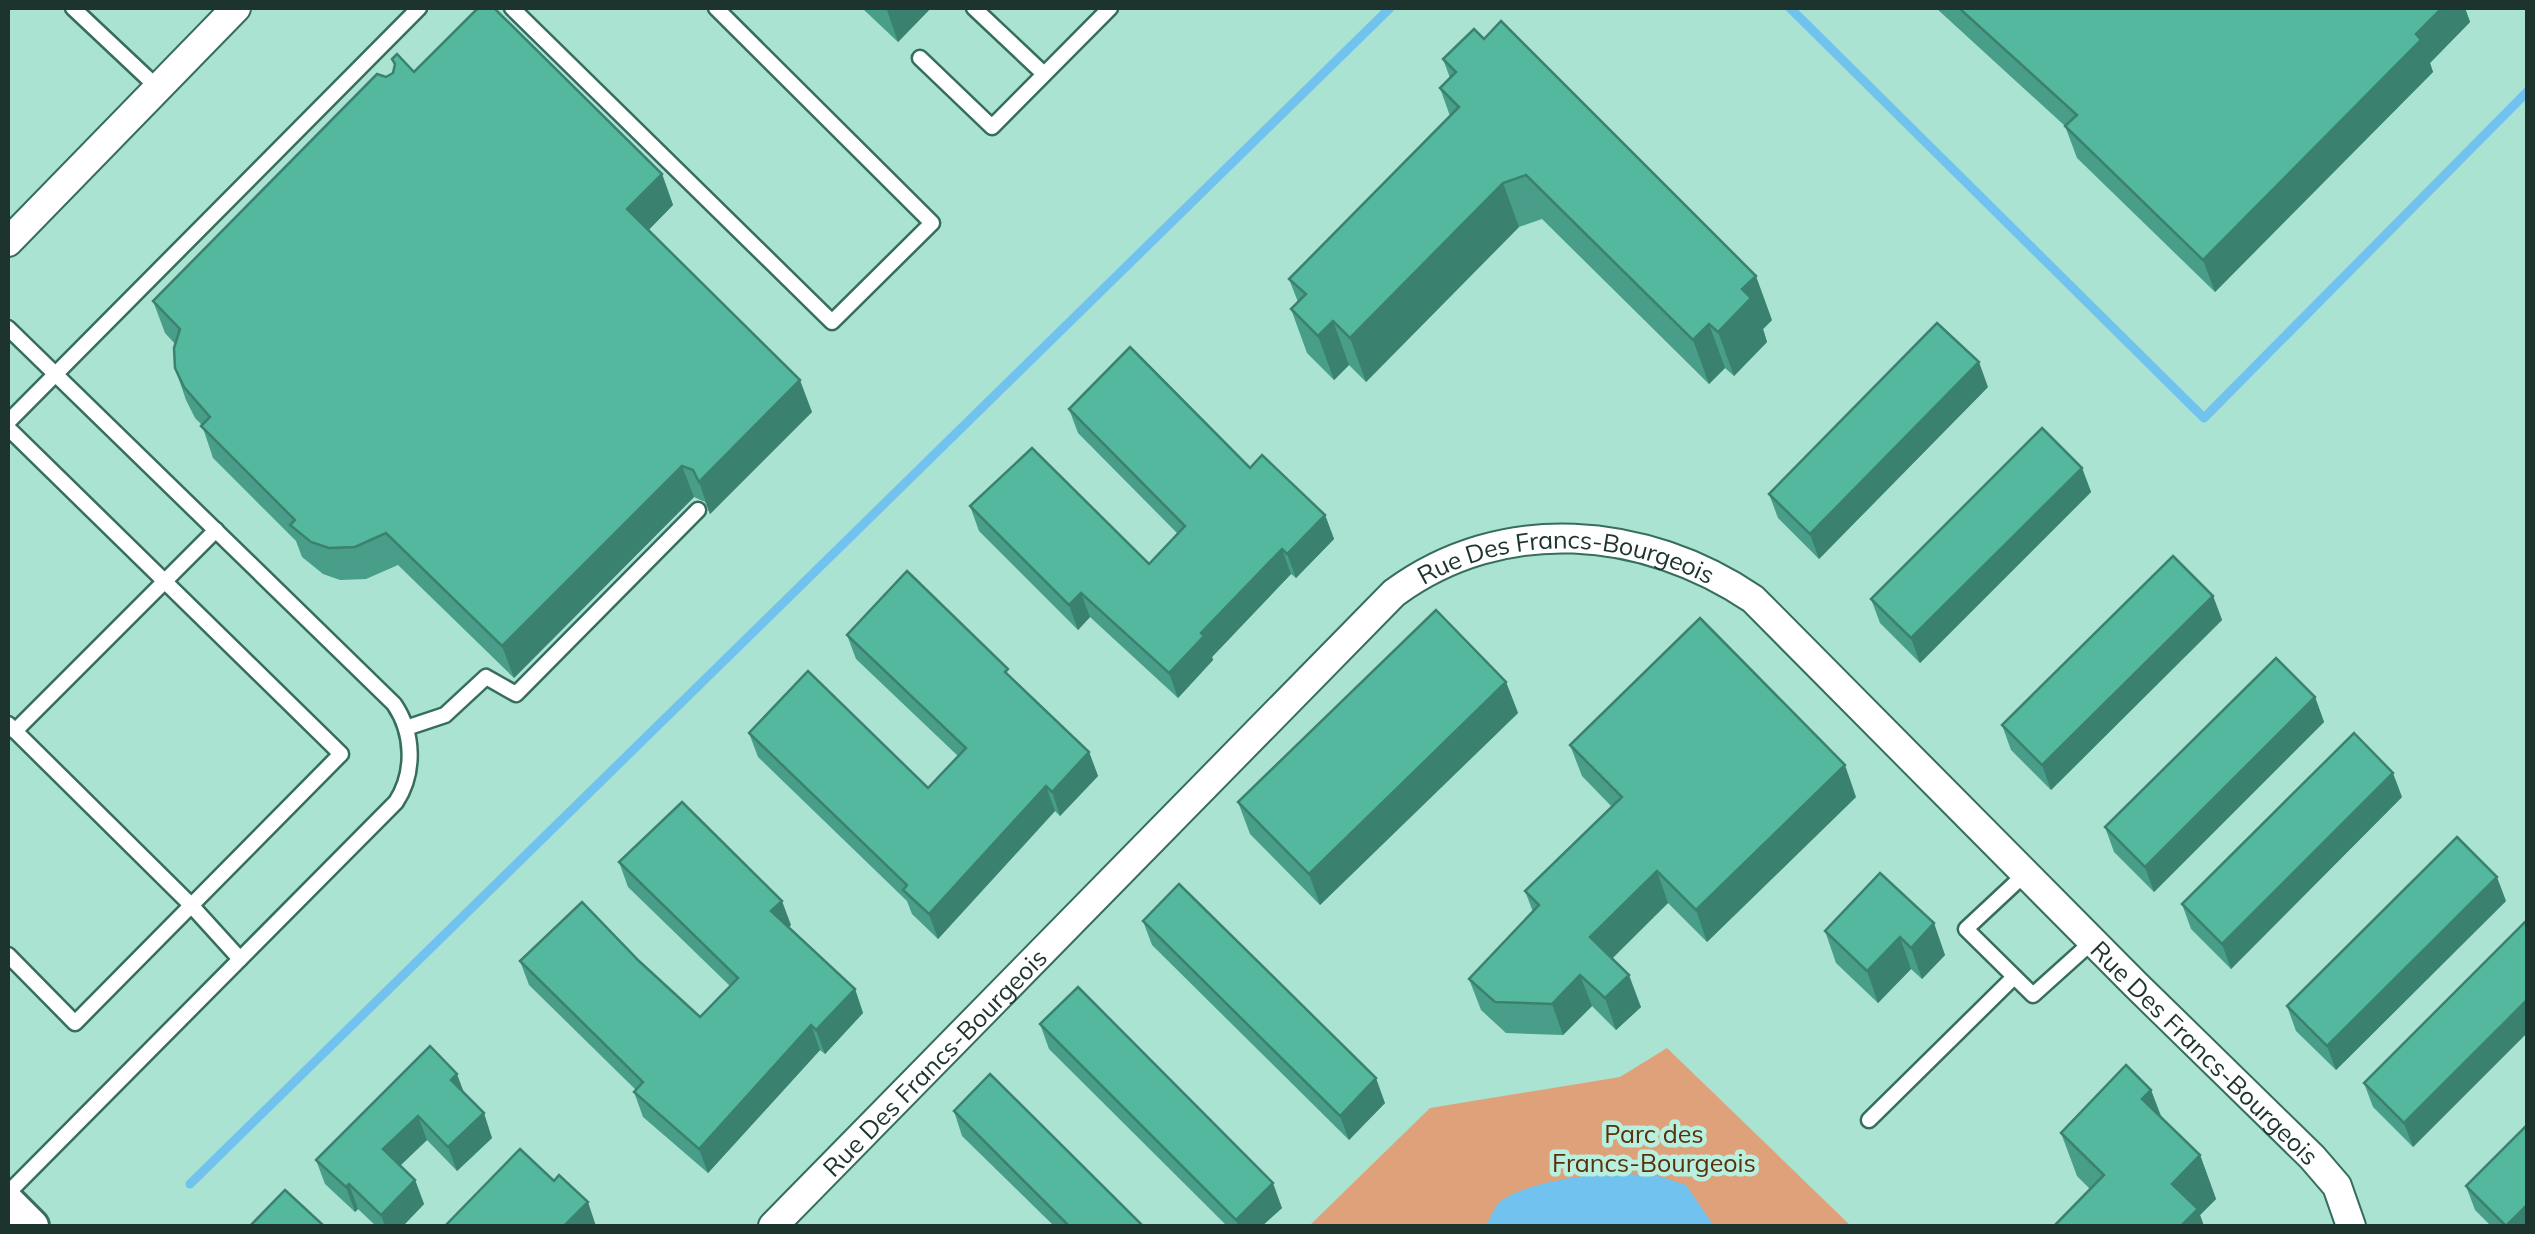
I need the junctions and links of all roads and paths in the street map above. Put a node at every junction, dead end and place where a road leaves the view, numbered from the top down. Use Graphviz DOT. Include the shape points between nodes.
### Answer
graph roads {
  1 [pos="74,8"];
  2 [pos="236,8"];
  3 [pos="419,8"];
  4 [pos="512,8"];
  5 [pos="716,8"];
  6 [pos="974,8"];
  7 [pos="1110,8"];
  8 [pos="920,58"];
  9 [pos="1044,74"];
  10 [pos="158,88"];
  11 [pos="8,242"];
  12 [pos="8,328"];
  13 [pos="56,374"];
  14 [pos="8,425"];
  15 [pos="698,510"];
  16 [pos="216,530"];
  17 [pos="164,582"];
  18 [pos="11,727"];
  19 [pos="406,728"];
  20 [pos="2026,873"];
  21 [pos="191,905"];
  22 [pos="2093,941"];
  23 [pos="8,956"];
  24 [pos="240,960"];
  25 [pos="2014,977"];
  26 [pos="1869,1120"];
  27 [pos="8,1194"];
  28 [pos="8,1202"];
  29 [pos="32,1226"];
  30 [pos="773,1226"];
  31 [pos="2352,1226"];
  1 -- 10 [label="lane"];
  2 -- 10 [label="street"];
  3 -- 13 [label="lane" via="368,70"];
  4 -- 5 [label="lane" via="832,322 932,223"];
  6 -- 9 [label="lane"];
  7 -- 9 [label="lane"];
  8 -- 9 [label="lane" via="992,127"];
  10 -- 11 [label="street"];
  12 -- 13 [label="lane"];
  13 -- 14 [label="lane"];
  13 -- 16 [label="lane"];
  14 -- 17 [label="lane"];
  15 -- 19 [label="lane" via="516,694 486,677 445,715"];
  16 -- 17 [label="lane"];
  16 -- 19 [label="lane" via="387,696"];
  17 -- 18 [label="lane"];
  17 -- 21 [label="lane" via="341,754"];
  18 -- 21 [label="lane"];
  19 -- 24 [label="lane" via="408,772 396,802"];
  20 -- 22 [label="street, Rue Des Francs-Bourgeois"];
  20 -- 25 [label="lane" via="1966,929"];
  20 -- 30 [label="street, Rue Des Francs-Bourgeois" via="1774,618 1736,588 1662,552 1612,540 1521,540 1474,551 1432,568 1384,601"];
  21 -- 23 [label="lane" via="74,1022"];
  21 -- 24 [label="lane"];
  22 -- 25 [label="lane" via="2033,995"];
  22 -- 31 [label="street, Rue Des Francs-Bourgeois" via="2312,1156 2337,1186"];
  24 -- 27 [label="lane"];
  25 -- 26 [label="lane"];
  28 -- 29 [label="street"];
}
